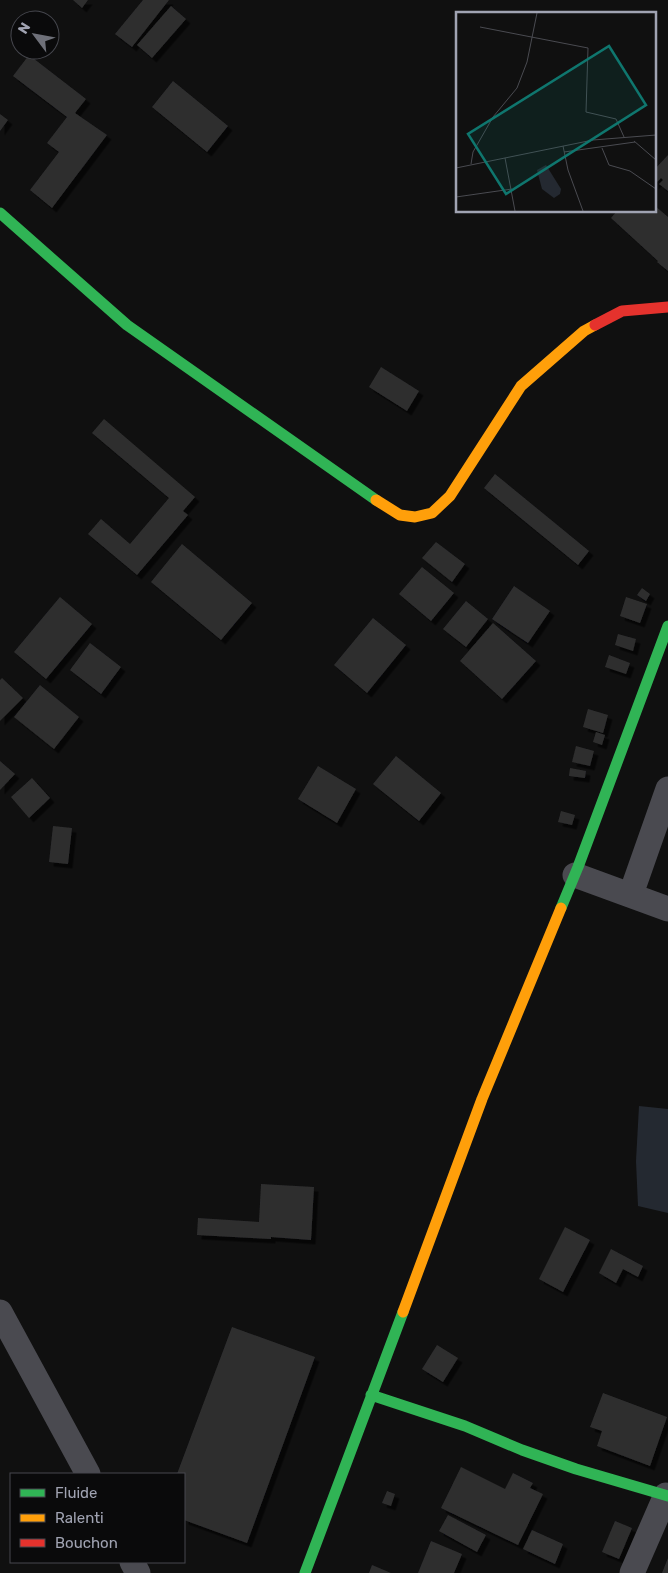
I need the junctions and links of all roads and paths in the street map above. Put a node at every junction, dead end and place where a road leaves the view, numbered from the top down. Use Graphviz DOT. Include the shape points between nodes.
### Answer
graph roads {
  1 [pos="0,213"];
  2 [pos="668,307"];
  3 [pos="668,626"];
  4 [pos="668,789"];
  5 [pos="575,875"];
  6 [pos="631,894"];
  7 [pos="668,909"];
  8 [pos="0,1312"];
  9 [pos="371,1395"];
  10 [pos="87,1473"];
  11 [pos="667,1496"];
  12 [pos="305,1573"];
  13 [pos="632,1573"];
  1 -- 2 [label="street" via="127,325 364,493 400,514 415,518 432,513 450,496 521,386 584,331 622,311"];
  3 -- 5 [label="street"];
  4 -- 6 [label="street"];
  5 -- 6 [label="street"];
  5 -- 9 [label="street" via="482,1099"];
  6 -- 7 [label="street"];
  8 -- 10 [label="street"];
  9 -- 11 [label="street" via="465,1426 576,1469"];
  9 -- 12 [label="street"];
  11 -- 13 [label="street"];
}
